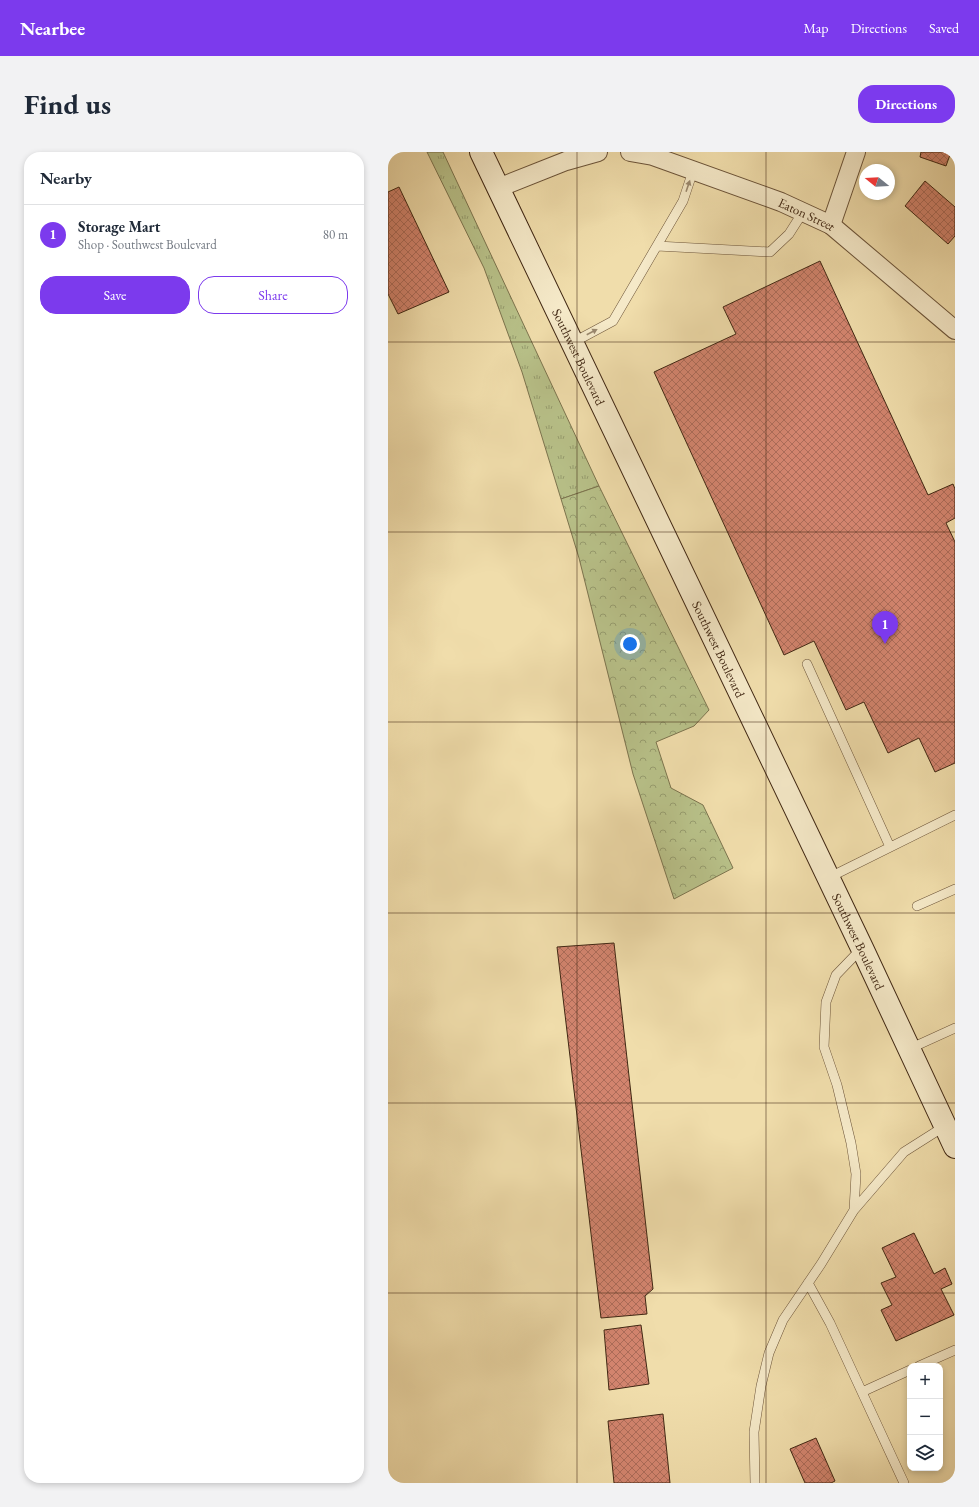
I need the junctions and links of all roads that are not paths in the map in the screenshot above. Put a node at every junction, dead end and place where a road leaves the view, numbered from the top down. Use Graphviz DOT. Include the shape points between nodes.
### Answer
graph roads {
  1 [pos="481,152"];
  2 [pos="598,152"];
  3 [pos="630,152"];
  4 [pos="856,152"];
  5 [pos="567,156"];
  6 [pos="693,171"];
  7 [pos="498,188"];
  8 [pos="803,212"];
  9 [pos="831,225"];
  10 [pos="657,246"];
  11 [pos="955,330"];
  12 [pos="572,343"];
  13 [pos="807,664"];
  14 [pos="955,815"];
  15 [pos="890,847"];
  16 [pos="828,878"];
  17 [pos="955,889"];
  18 [pos="917,906"];
  19 [pos="862,948"];
  20 [pos="955,1028"];
  21 [pos="909,1049"];
  22 [pos="945,1126"];
  23 [pos="955,1147"];
  24 [pos="854,1210"];
  25 [pos="808,1283"];
  26 [pos="953,1351"];
  27 [pos="926,1363"];
  28 [pos="907,1371"];
  29 [pos="862,1392"];
  30 [pos="755,1483"];
  31 [pos="904,1483"];
  1 -- 7 [label="main road, Southwest Boulevard"];
  2 -- 5 [label="street"];
  3 -- 6 [label="street, Eaton Street" via="653,156"];
  4 -- 9 [label="street"];
  5 -- 7 [label="street"];
  6 -- 8 [label="street, Eaton Street"];
  10 -- 6 [label="lane, one-way" via="683,201"];
  7 -- 12 [label="main road, Southwest Boulevard"];
  8 -- 9 [label="street, Eaton Street"];
  8 -- 10 [label="lane" via="789,234 770,252"];
  9 -- 11 [label="street, Eaton Street"];
  12 -- 10 [label="lane, one-way" via="613,321"];
  12 -- 16 [label="main road, Southwest Boulevard"];
  13 -- 15 [label="lane"];
  14 -- 15 [label="lane"];
  15 -- 16 [label="lane"];
  16 -- 19 [label="main road, Southwest Boulevard"];
  17 -- 18 [label="lane"];
  19 -- 21 [label="main road, Southwest Boulevard"];
  19 -- 24 [label="lane" via="836,975 826,1002 824,1047 837,1085 851,1143 856,1174"];
  20 -- 21 [label="lane"];
  21 -- 22 [label="main road, Southwest Boulevard"];
  22 -- 23 [label="main road, Southwest Boulevard"];
  22 -- 24 [label="lane" via="904,1152"];
  24 -- 25 [label="lane"];
  25 -- 29 [label="lane"];
  25 -- 30 [label="lane" via="783,1320 768,1353 754,1432"];
  26 -- 27 [label="lane"];
  28 -- 29 [label="lane"];
  29 -- 31 [label="lane"];
}
